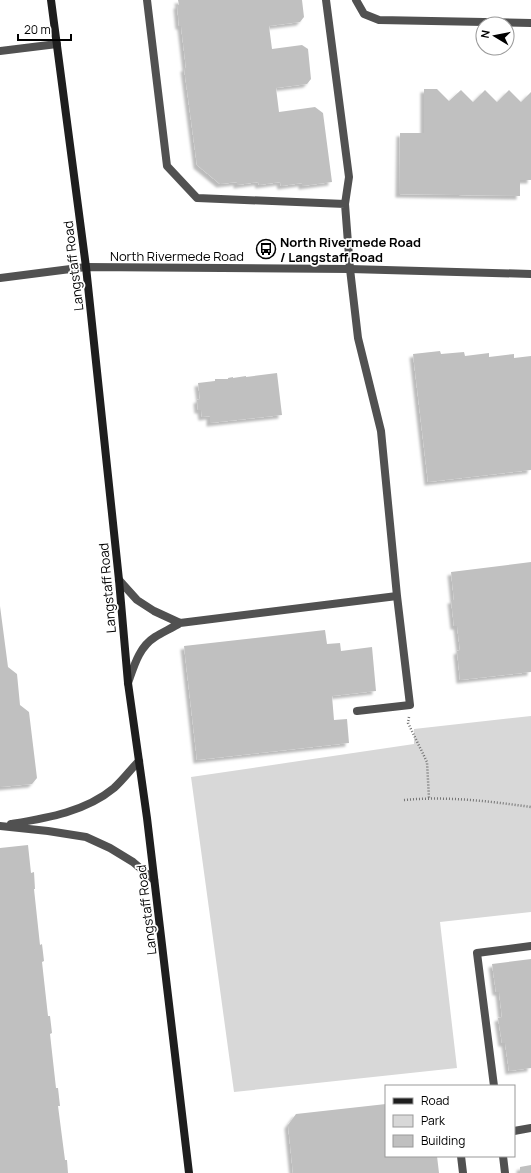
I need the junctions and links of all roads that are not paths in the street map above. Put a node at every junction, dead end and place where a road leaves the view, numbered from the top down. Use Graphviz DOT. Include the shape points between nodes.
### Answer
graph roads {
  1 [pos="51,0"];
  2 [pos="147,0"];
  3 [pos="326,0"];
  4 [pos="356,0"];
  5 [pos="531,23"];
  6 [pos="57,44"];
  7 [pos="0,51"];
  8 [pos="345,204"];
  9 [pos="86,267"];
  10 [pos="350,269"];
  11 [pos="531,274"];
  12 [pos="0,278"];
  13 [pos="119,580"];
  14 [pos="397,596"];
  15 [pos="180,623"];
  16 [pos="128,683"];
  17 [pos="357,711"];
  18 [pos="139,761"];
  19 [pos="0,826"];
  20 [pos="154,880"];
  21 [pos="531,946"];
  22 [pos="494,1085"];
  23 [pos="531,1128"];
  24 [pos="515,1131"];
  25 [pos="462,1157"];
  26 [pos="503,1157"];
  27 [pos="189,1173"];
  28 [pos="463,1173"];
  29 [pos="505,1173"];
  1 -- 6 [label="main road, Langstaff Road"];
  2 -- 8 [label="street" via="167,166 197,198"];
  3 -- 8 [label="street" via="349,177"];
  4 -- 5 [label="street" via="364,14 379,20"];
  6 -- 7 [label="street"];
  6 -- 9 [label="main road, Langstaff Road"];
  8 -- 10 [label="street"];
  9 -- 10 [label="street, North Rivermede Road"];
  9 -- 12 [label="street, North Rivermede Road"];
  9 -- 13 [label="main road, Langstaff Road"];
  10 -- 11 [label="street, North Rivermede Road"];
  10 -- 14 [label="street" via="358,338 381,431"];
  13 -- 15 [label="street" via="137,600 154,612"];
  13 -- 16 [label="main road, Langstaff Road"];
  14 -- 15 [label="street"];
  14 -- 17 [label="street" via="410,705"];
  15 -- 16 [label="street" via="146,644 135,662"];
  16 -- 18 [label="main road, Langstaff Road"];
  18 -- 19 [label="street" via="115,788 89,804 47,818"];
  18 -- 20 [label="main road, Langstaff Road"];
  19 -- 20 [label="street" via="48,830 86,837 133,862"];
  20 -- 27 [label="main road, Langstaff Road"];
  21 -- 22 [label="street" via="477,952"];
  23 -- 24 [label="street"];
  25 -- 28 [label="street"];
  26 -- 29 [label="street"];
}
